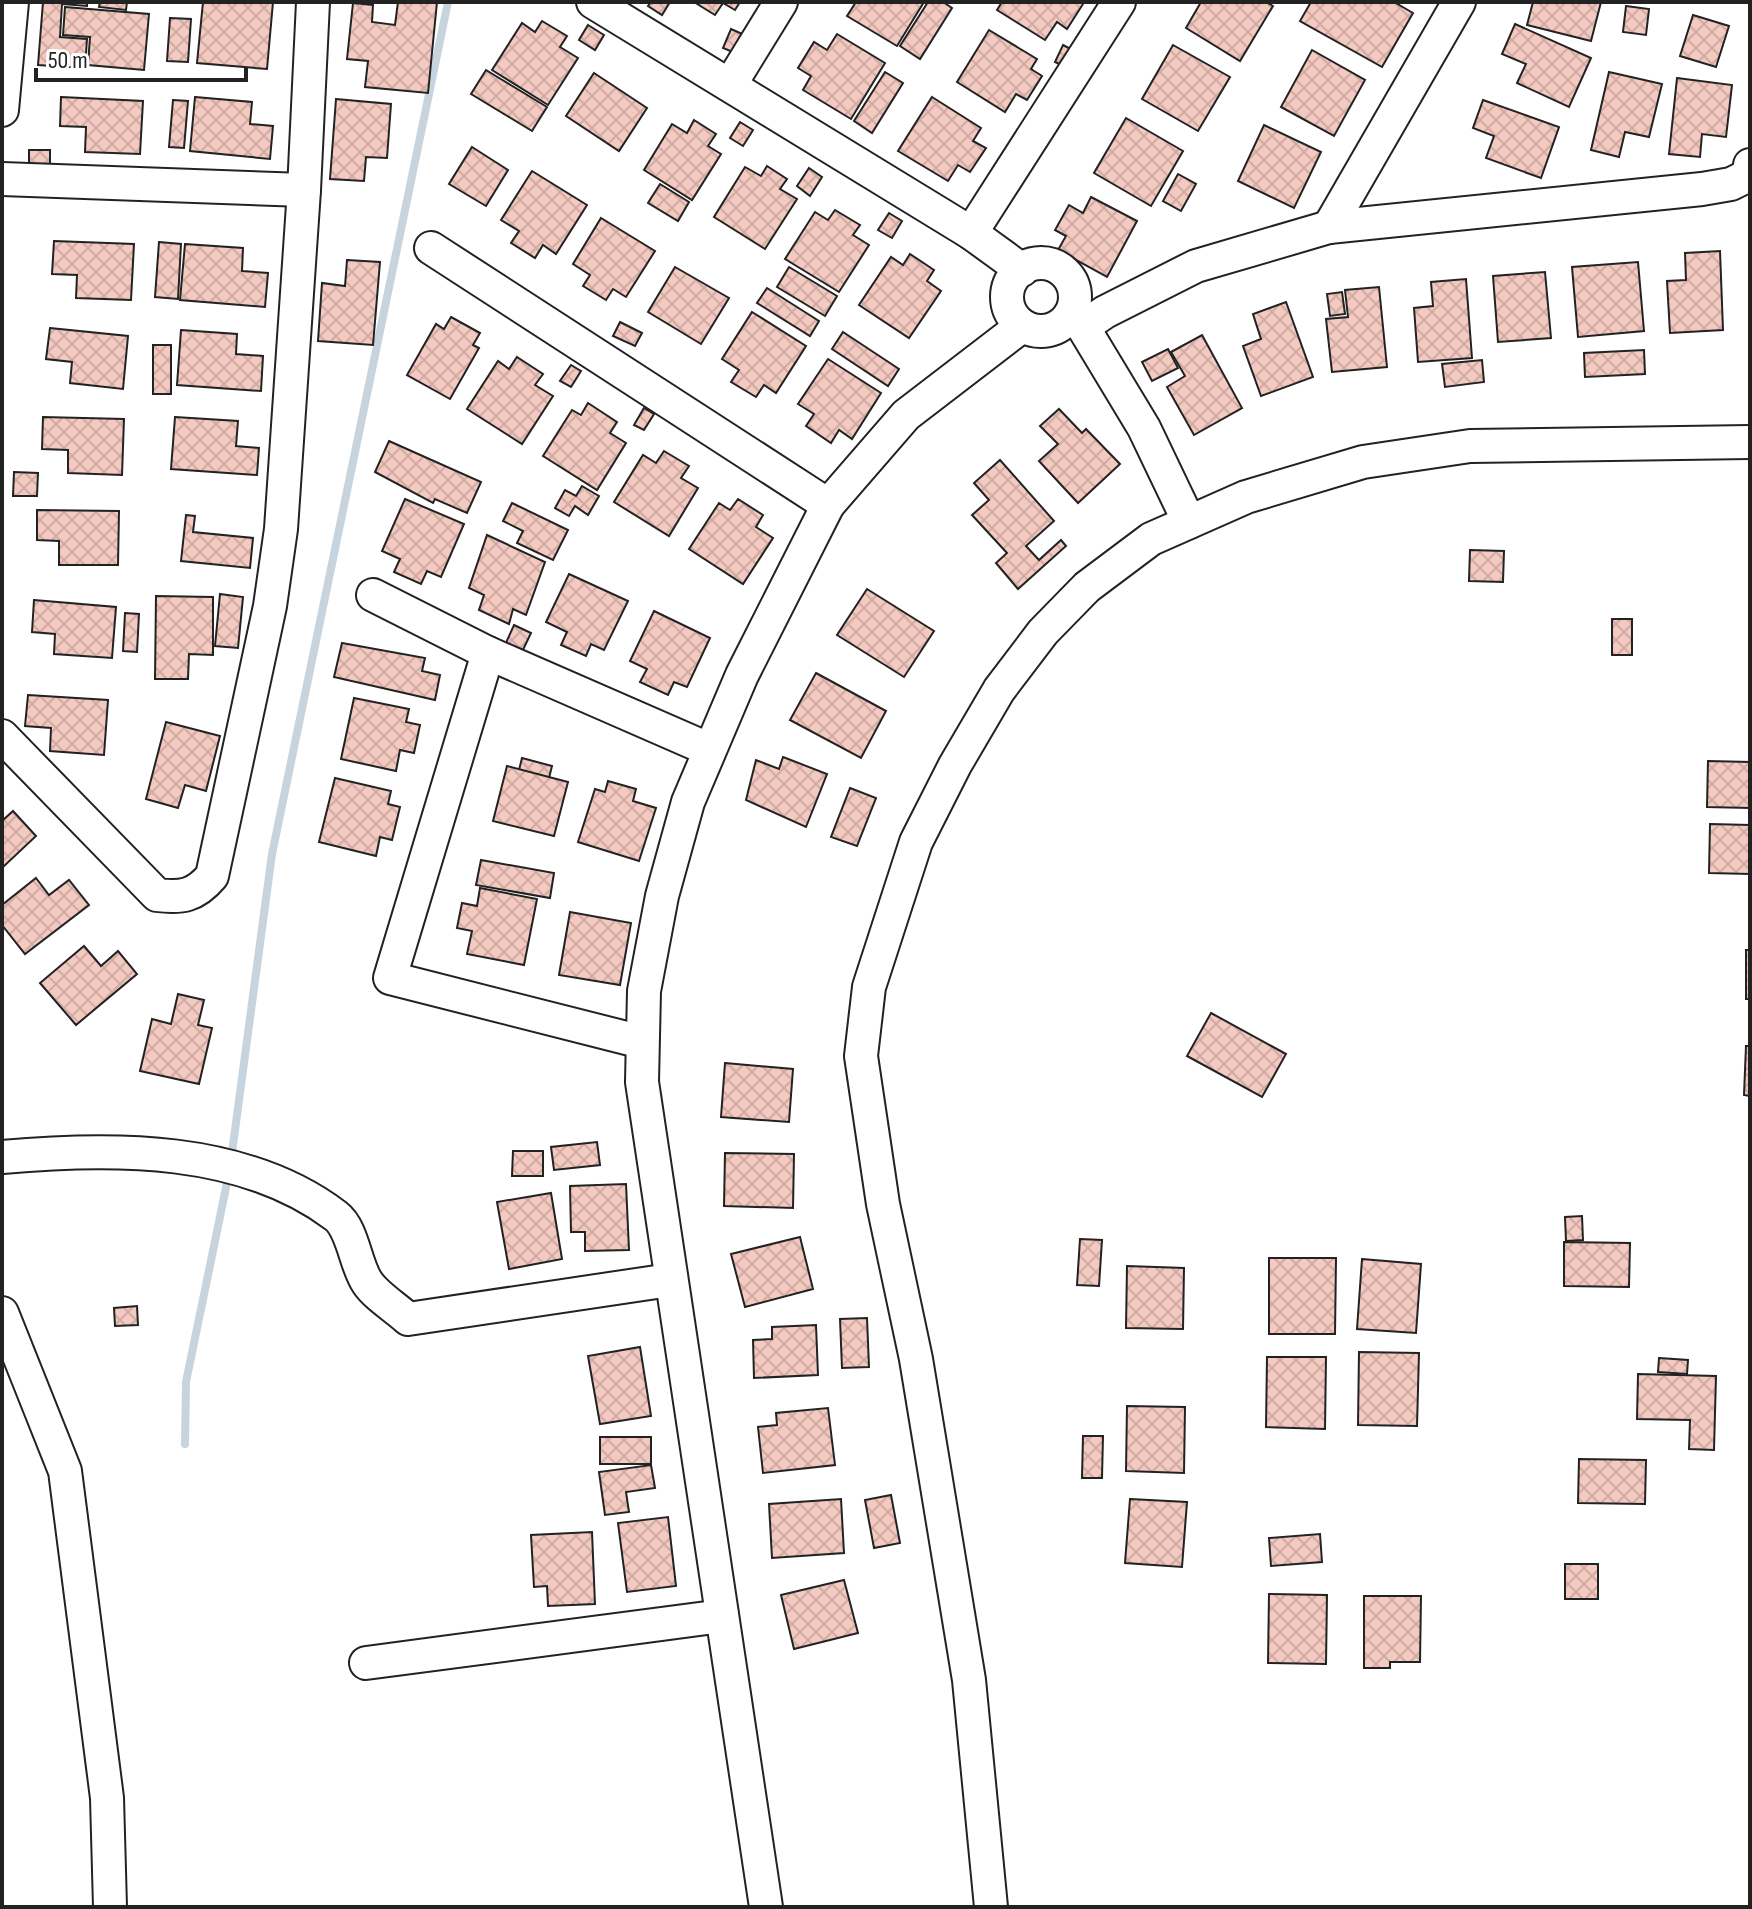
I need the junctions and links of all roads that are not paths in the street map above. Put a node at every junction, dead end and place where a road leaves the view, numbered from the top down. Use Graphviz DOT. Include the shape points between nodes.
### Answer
graph roads {
  1 [pos="12,2"];
  2 [pos="313,2"];
  3 [pos="593,2"];
  4 [pos="781,2"];
  5 [pos="1119,2"];
  6 [pos="1459,2"];
  7 [pos="730,85"];
  8 [pos="2,110"];
  9 [pos="1750,165"];
  10 [pos="2,179"];
  11 [pos="304,190"];
  12 [pos="1329,227"];
  13 [pos="971,233"];
  14 [pos="431,248"];
  15 [pos="1022,270"];
  16 [pos="1076,321"];
  17 [pos="1022,326"];
  18 [pos="1750,442"];
  19 [pos="828,505"];
  20 [pos="1189,522"];
  21 [pos="373,595"];
  22 [pos="488,653"];
  23 [pos="2,736"];
  24 [pos="708,749"];
  25 [pos="642,1042"];
  26 [pos="2,1157"];
  27 [pos="670,1280"];
  28 [pos="2,1313"];
  29 [pos="722,1616"];
  30 [pos="366,1663"];
  31 [pos="110,1907"];
  32 [pos="766,1907"];
  33 [pos="991,1907"];
  1 -- 8 [label="street"];
  2 -- 11 [label="street"];
  3 -- 7 [label="street"];
  4 -- 7 [label="street"];
  5 -- 13 [label="street"];
  6 -- 12 [label="street"];
  7 -- 13 [label="street"];
  9 -- 12 [label="street" via="1749,175 1702,189"];
  10 -- 11 [label="street"];
  11 -- 23 [label="street" via="281,529 270,606 212,876 199,891 180,898 157,895"];
  12 -- 16 [label="street" via="1196,266"];
  13 -- 15 [label="street"];
  14 -- 19 [label="street"];
  15 -- 16 [label="street" via="1038,263 1061,269 1074,288"];
  15 -- 17 [label="street" via="1007,295 1013,317"];
  16 -- 17 [label="street" via="1045,331"];
  16 -- 20 [label="street" via="1144,428"];
  17 -- 19 [label="street" via="906,415"];
  18 -- 20 [label="street" via="1470,446 1363,462 1246,497"];
  19 -- 24 [label="street"];
  20 -- 33 [label="street" via="1151,539 1087,587 1043,632 999,690 916,842 869,987 861,1056 969,1680"];
  21 -- 22 [label="street"];
  22 -- 24 [label="street"];
  22 -- 25 [label="street" via="390,978"];
  24 -- 25 [label="street" via="662,896 644,991"];
  25 -- 27 [label="street" via="642,1082"];
  26 -- 27 [label="street" via="190,1157 265,1177 339,1218 368,1283 408,1319"];
  27 -- 29 [label="street"];
  28 -- 31 [label="street" via="65,1471 107,1798"];
  29 -- 30 [label="street"];
  29 -- 32 [label="street"];
}
